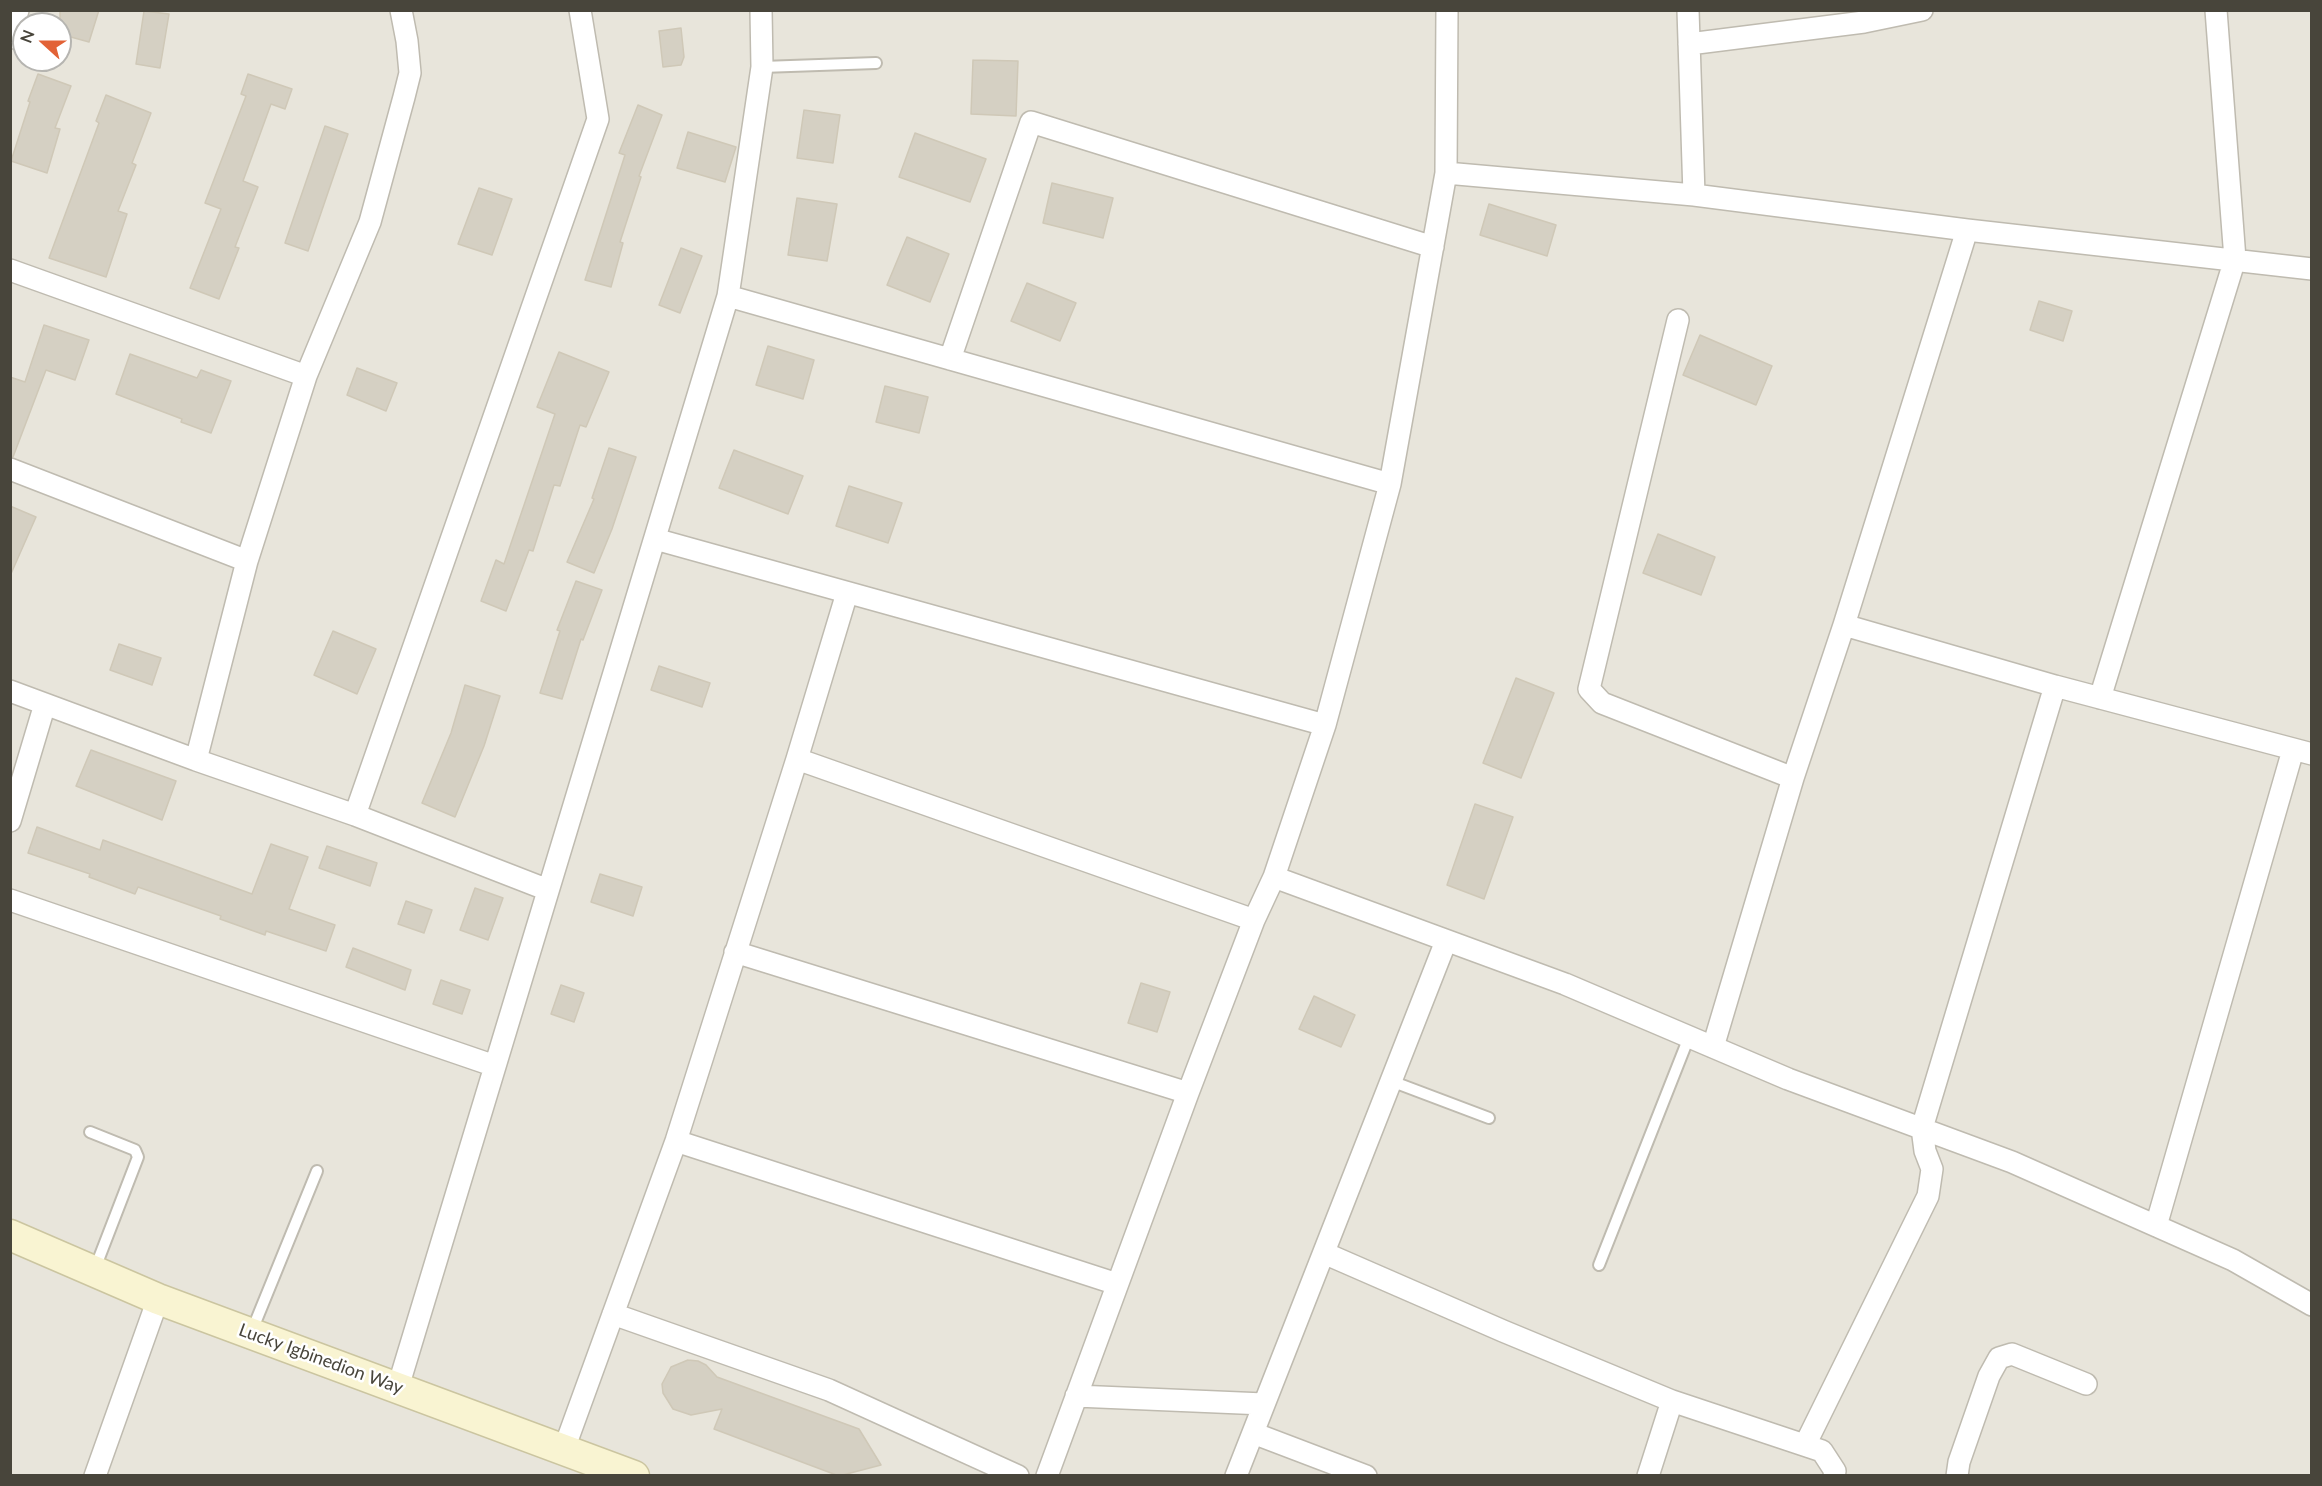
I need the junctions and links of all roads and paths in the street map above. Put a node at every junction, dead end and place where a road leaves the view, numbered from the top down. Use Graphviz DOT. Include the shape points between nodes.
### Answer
graph roads {
  1 [pos="18,10"];
  2 [pos="401,10"];
  3 [pos="580,10"];
  4 [pos="761,10"];
  5 [pos="1447,10"];
  6 [pos="1688,10"];
  7 [pos="1922,10"];
  8 [pos="2216,10"];
  9 [pos="10,38"];
  10 [pos="1689,44"];
  11 [pos="876,63"];
  12 [pos="762,67"];
  13 [pos="1446,173"];
  14 [pos="1694,195"];
  15 [pos="1967,230"];
  16 [pos="1433,247"];
  17 [pos="2235,259"];
  18 [pos="2312,268"];
  19 [pos="10,270"];
  20 [pos="728,297"];
  21 [pos="1678,320"];
  22 [pos="950,359"];
  23 [pos="306,376"];
  24 [pos="10,469"];
  25 [pos="1390,484"];
  26 [pos="655,539"];
  27 [pos="247,561"];
  28 [pos="848,593"];
  29 [pos="1844,625"];
  30 [pos="2055,686"];
  31 [pos="10,691"];
  32 [pos="2100,698"];
  33 [pos="45,704"];
  34 [pos="1325,725"];
  35 [pos="2302,752"];
  36 [pos="797,759"];
  37 [pos="196,760"];
  38 [pos="1793,778"];
  39 [pos="355,815"];
  40 [pos="10,821"];
  41 [pos="1274,877"];
  42 [pos="548,890"];
  43 [pos="10,900"];
  44 [pos="1254,920"];
  45 [pos="1446,941"];
  46 [pos="735,952"];
  47 [pos="1689,1037"];
  48 [pos="1713,1047"];
  49 [pos="495,1066"];
  50 [pos="1391,1081"];
  51 [pos="1188,1093"];
  52 [pos="1489,1118"];
  53 [pos="1922,1128"];
  54 [pos="90,1132"];
  55 [pos="676,1141"];
  56 [pos="318,1171"];
  57 [pos="2156,1226"];
  58 [pos="10,1235"];
  59 [pos="1324,1252"];
  60 [pos="1599,1265"];
  61 [pos="94,1271"];
  62 [pos="1117,1284"];
  63 [pos="158,1299"];
  64 [pos="2312,1305"];
  65 [pos="613,1314"];
  66 [pos="251,1334"];
  67 [pos="2086,1384"];
  68 [pos="398,1387"];
  69 [pos="1077,1396"];
  70 [pos="1672,1401"];
  71 [pos="1264,1404"];
  72 [pos="1253,1433"];
  73 [pos="1805,1445"];
  74 [pos="564,1449"];
  75 [pos="95,1476"];
  76 [pos="634,1476"];
  77 [pos="1018,1476"];
  78 [pos="1047,1476"];
  79 [pos="1236,1476"];
  80 [pos="1366,1476"];
  81 [pos="1648,1476"];
  82 [pos="1834,1476"];
  83 [pos="1957,1476"];
  1 -- 9 [label="street"];
  2 -- 23 [label="street" via="410,73 404,97 370,222"];
  3 -- 39 [label="street" via="598,119"];
  4 -- 12 [label="street"];
  5 -- 13 [label="street"];
  6 -- 10 [label="street"];
  7 -- 10 [label="street" via="1864,22"];
  8 -- 17 [label="street"];
  10 -- 14 [label="street"];
  11 -- 12 [label="lane"];
  12 -- 20 [label="street"];
  13 -- 14 [label="street"];
  13 -- 16 [label="street"];
  14 -- 15 [label="street"];
  15 -- 17 [label="street"];
  15 -- 29 [label="street"];
  16 -- 22 [label="street" via="1031,122"];
  16 -- 25 [label="street"];
  17 -- 18 [label="street"];
  17 -- 32 [label="street"];
  19 -- 23 [label="street"];
  20 -- 22 [label="street"];
  20 -- 26 [label="street"];
  21 -- 38 [label="street" via="1589,688 1602,703"];
  22 -- 25 [label="street"];
  23 -- 27 [label="street"];
  24 -- 27 [label="street"];
  25 -- 34 [label="street"];
  26 -- 28 [label="street"];
  26 -- 42 [label="street"];
  27 -- 37 [label="street"];
  28 -- 34 [label="street"];
  28 -- 36 [label="street"];
  29 -- 30 [label="street"];
  29 -- 38 [label="street"];
  30 -- 32 [label="street"];
  30 -- 53 [label="street"];
  31 -- 33 [label="street"];
  32 -- 35 [label="street"];
  33 -- 37 [label="street"];
  33 -- 40 [label="street"];
  34 -- 41 [label="street"];
  35 -- 57 [label="street"];
  36 -- 44 [label="street"];
  36 -- 46 [label="street"];
  37 -- 39 [label="street"];
  38 -- 48 [label="street"];
  39 -- 42 [label="street"];
  41 -- 44 [label="street"];
  41 -- 45 [label="street"];
  42 -- 49 [label="street"];
  43 -- 49 [label="street"];
  44 -- 51 [label="street"];
  45 -- 47 [label="street" via="1565,984"];
  45 -- 50 [label="street"];
  46 -- 51 [label="street"];
  46 -- 55 [label="street"];
  47 -- 48 [label="street"];
  47 -- 60 [label="lane"];
  48 -- 53 [label="street"];
  49 -- 68 [label="street"];
  50 -- 52 [label="lane"];
  50 -- 59 [label="street"];
  51 -- 62 [label="street"];
  53 -- 57 [label="street" via="2012,1162"];
  53 -- 73 [label="street" via="1932,1169 1928,1196"];
  54 -- 61 [label="lane" via="135,1150 138,1157"];
  55 -- 62 [label="street"];
  55 -- 65 [label="street"];
  56 -- 66 [label="lane"];
  57 -- 64 [label="street" via="2233,1260"];
  58 -- 61 [label="street, Lucky Igbinedion Way"];
  59 -- 70 [label="street"];
  59 -- 71 [label="street"];
  61 -- 63 [label="street, Lucky Igbinedion Way"];
  62 -- 69 [label="street"];
  63 -- 66 [label="street, Lucky Igbinedion Way"];
  63 -- 75 [label="street"];
  65 -- 74 [label="street"];
  65 -- 77 [label="street" via="829,1390"];
  66 -- 68 [label="street, Lucky Igbinedion Way"];
  67 -- 83 [label="street" via="2012,1354 1999,1358 1989,1376"];
  68 -- 74 [label="street, Lucky Igbinedion Way"];
  69 -- 71 [label="street"];
  69 -- 78 [label="street"];
  70 -- 73 [label="street"];
  70 -- 81 [label="street"];
  71 -- 72 [label="street"];
  72 -- 79 [label="street"];
  72 -- 80 [label="street"];
  73 -- 82 [label="street" via="1822,1451"];
  74 -- 76 [label="street, Lucky Igbinedion Way"];
}
